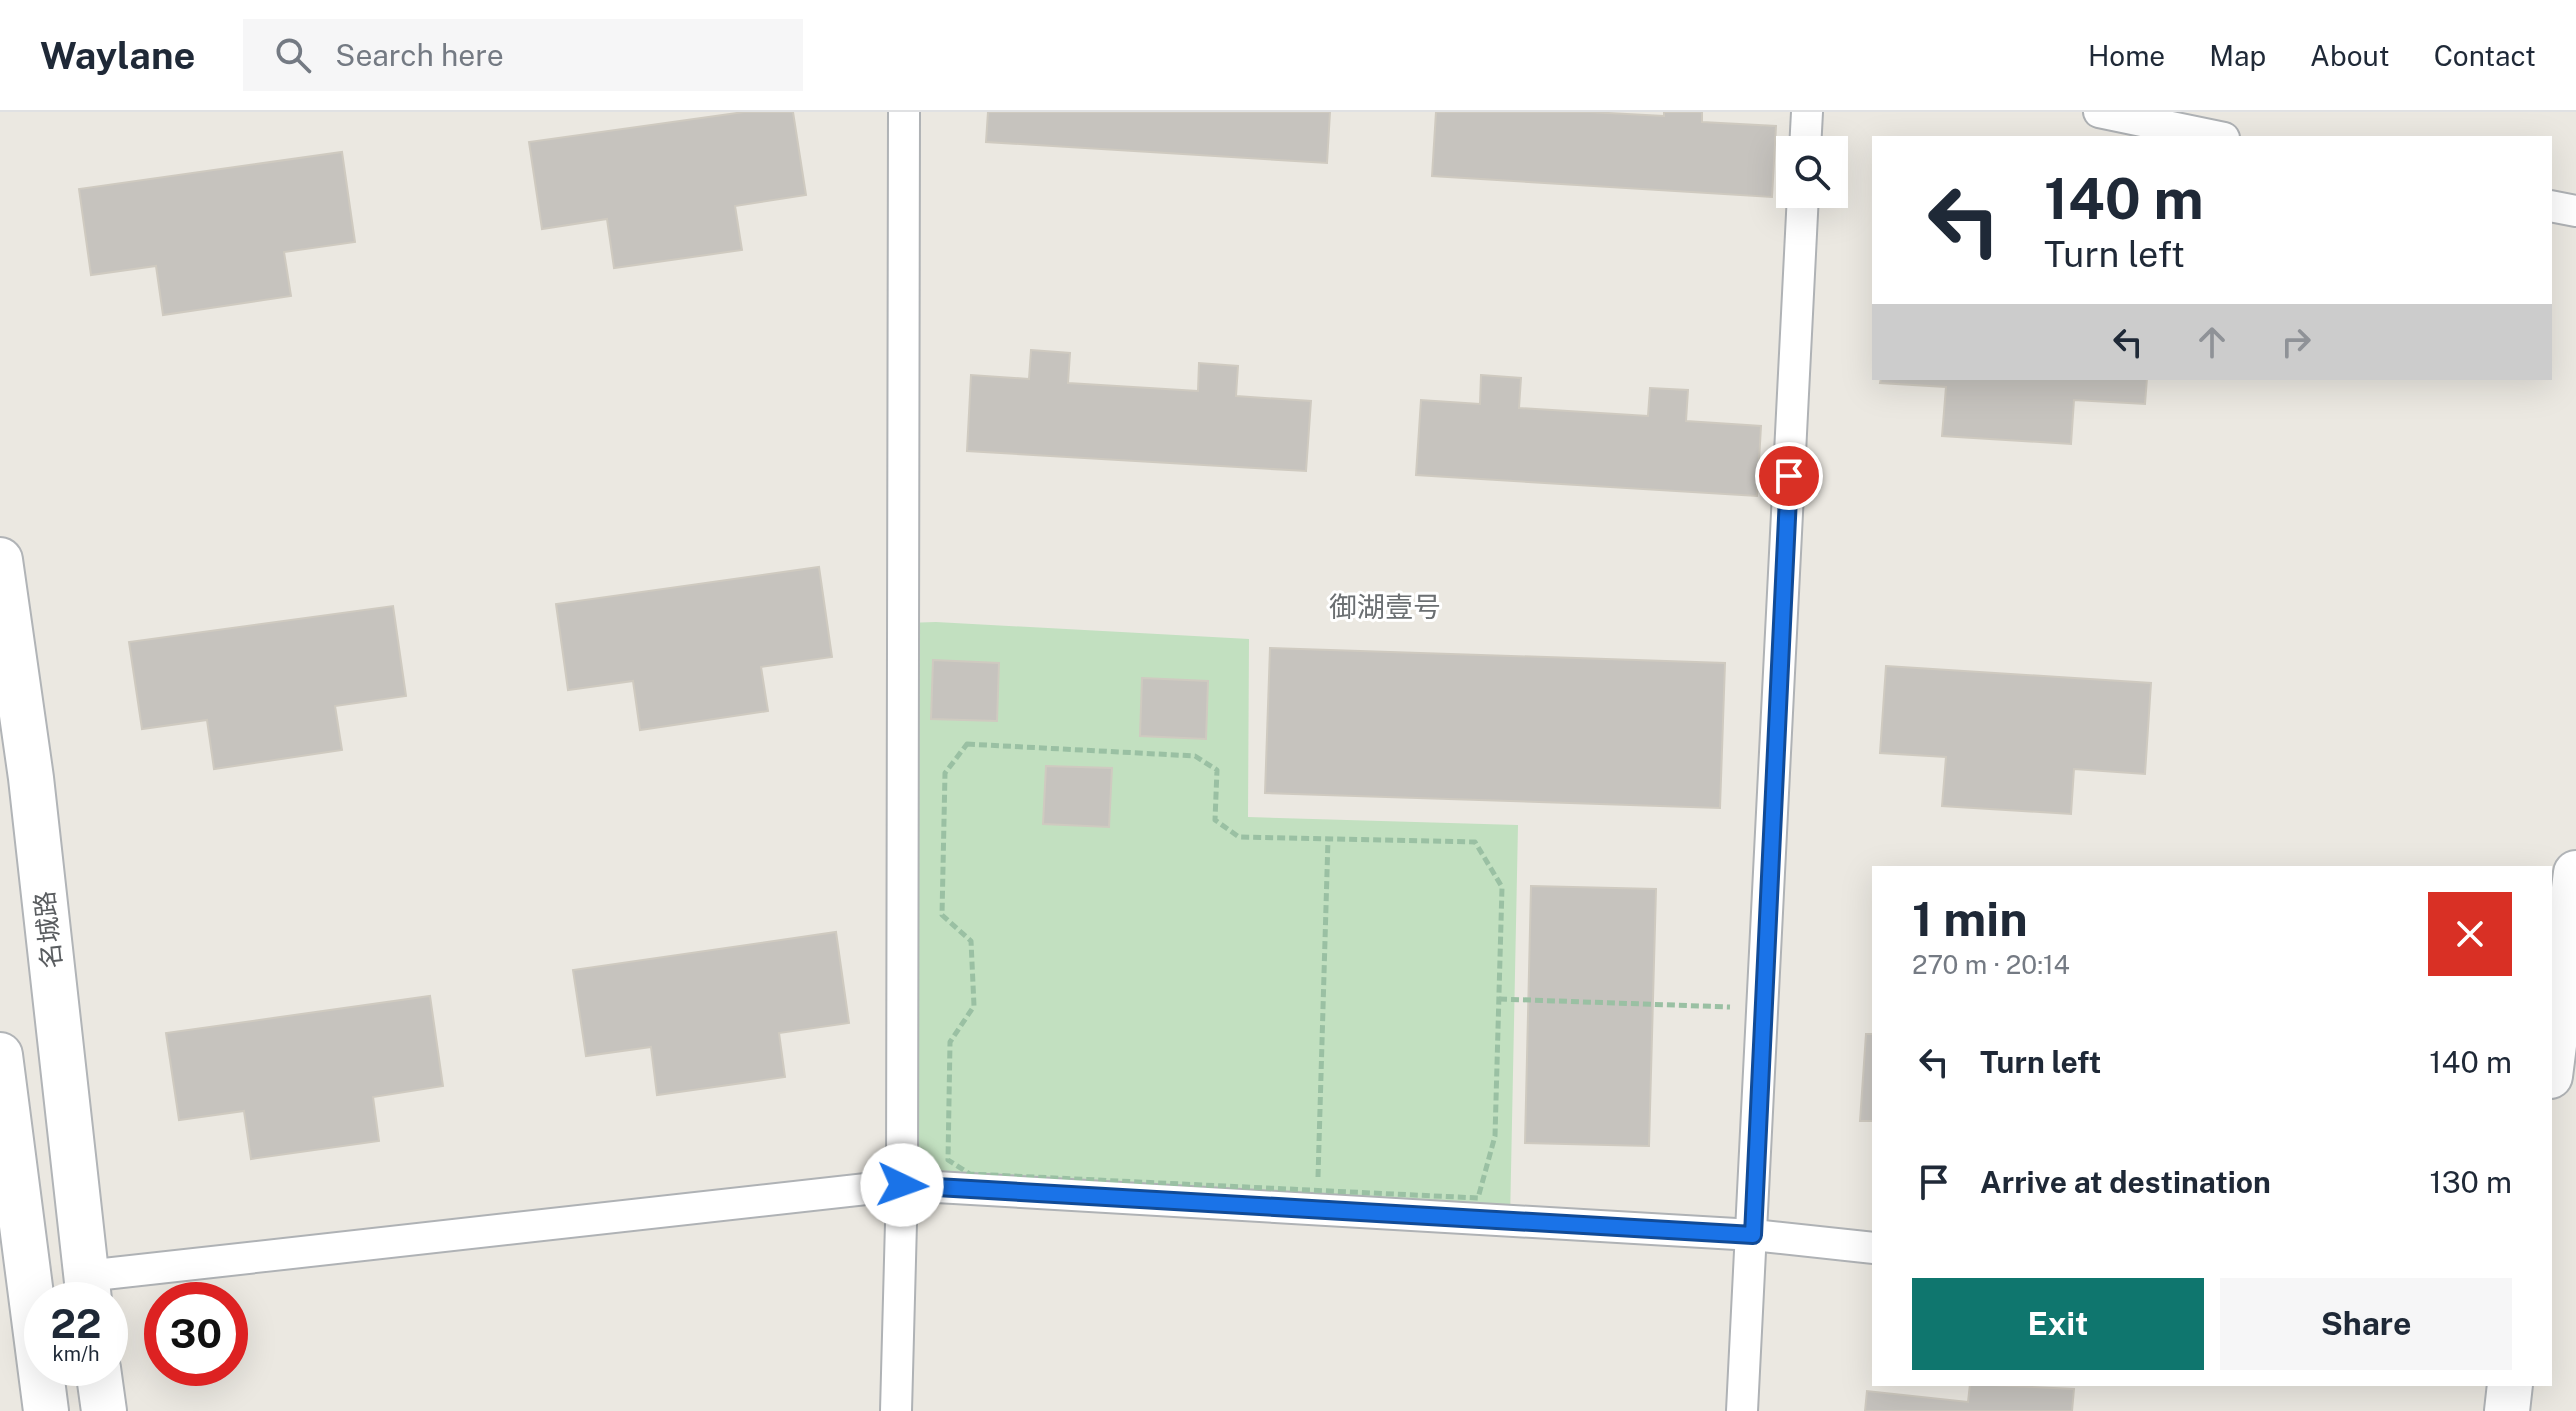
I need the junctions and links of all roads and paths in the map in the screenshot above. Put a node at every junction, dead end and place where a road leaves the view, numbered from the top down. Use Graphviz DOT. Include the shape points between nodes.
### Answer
graph roads {
  1 [pos="904,112"];
  2 [pos="1807,112"];
  3 [pos="2099,112"];
  4 [pos="1806,136"];
  5 [pos="2214,136"];
  6 [pos="2552,206"];
  7 [pos="1802,208"];
  8 [pos="2576,211"];
  9 [pos="0,560"];
  10 [pos="1328,839"];
  11 [pos="2576,873"];
  12 [pos="1499,999"];
  13 [pos="1764,1008"];
  14 [pos="0,1055"];
  15 [pos="2552,1060"];
  16 [pos="902,1185"];
  17 [pos="1318,1190"];
  18 [pos="1753,1235"];
  19 [pos="1872,1248"];
  20 [pos="86,1282"];
  21 [pos="128,1283"];
  22 [pos="101,1386"];
  23 [pos="2510,1386"];
  24 [pos="46,1411"];
  25 [pos="104,1411"];
  26 [pos="896,1411"];
  27 [pos="1742,1411"];
  28 [pos="2507,1411"];
  1 -- 16 [label="street"];
  2 -- 4 [label="street"];
  3 -- 5 [label="street"];
  6 -- 8 [label="street"];
  7 -- 13 [label="street"];
  9 -- 20 [label="main road, 名城路" via="31,778"];
  10 -- 12 [label="path" via="1475,842 1502,887"];
  10 -- 17 [label="path"];
  10 -- 17 [label="path" via="1239,837 1215,820 1217,770 1195,756 967,744 945,773 942,915 971,941 974,1006 950,1042 948,1160 970,1174"];
  11 -- 15 [label="main road"];
  12 -- 13 [label="path"];
  12 -- 17 [label="path" via="1495,1136 1478,1198"];
  13 -- 18 [label="street"];
  14 -- 24 [label="main road"];
  16 -- 18 [label="street"];
  16 -- 21 [label="street"];
  16 -- 26 [label="street"];
  18 -- 19 [label="street"];
  18 -- 27 [label="street"];
  22 -- 25 [label="main road"];
  23 -- 28 [label="main road"];
}
